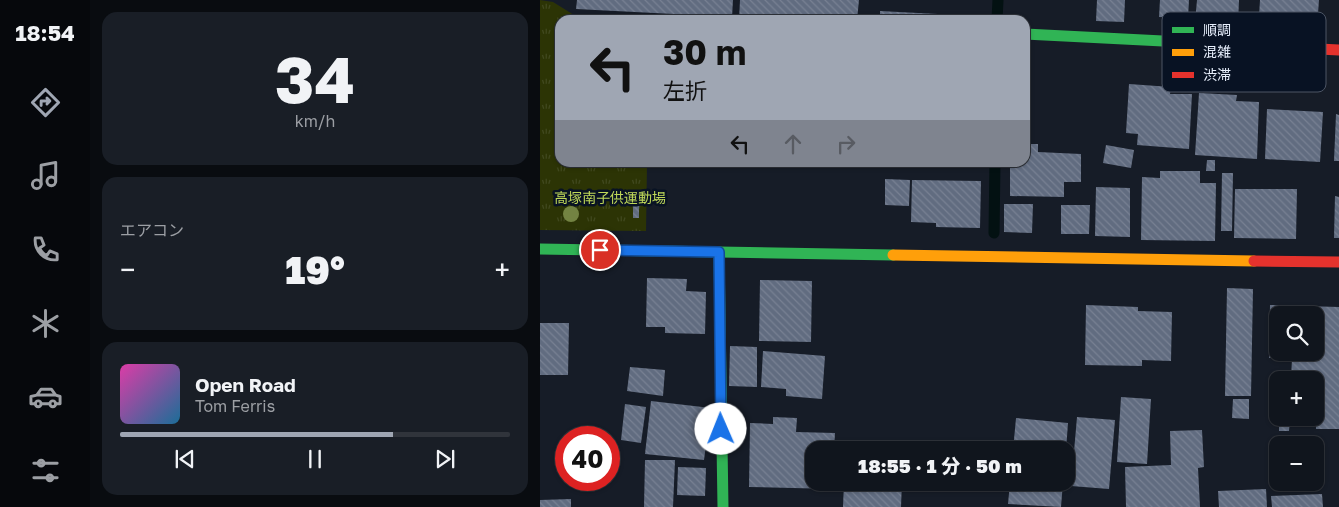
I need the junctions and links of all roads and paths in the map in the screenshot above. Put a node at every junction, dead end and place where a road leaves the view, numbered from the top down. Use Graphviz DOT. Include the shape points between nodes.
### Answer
graph roads {
  1 [pos="1030,34"];
  2 [pos="1162,41"];
  3 [pos="1326,49"];
  4 [pos="1339,50"];
  5 [pos="540,249"];
  6 [pos="719,252"];
  7 [pos="1339,262"];
  8 [pos="723,507"];
  1 -- 2 [label="street"];
  3 -- 4 [label="street"];
  5 -- 6 [label="street"];
  6 -- 7 [label="street"];
  6 -- 8 [label="street"];
}
